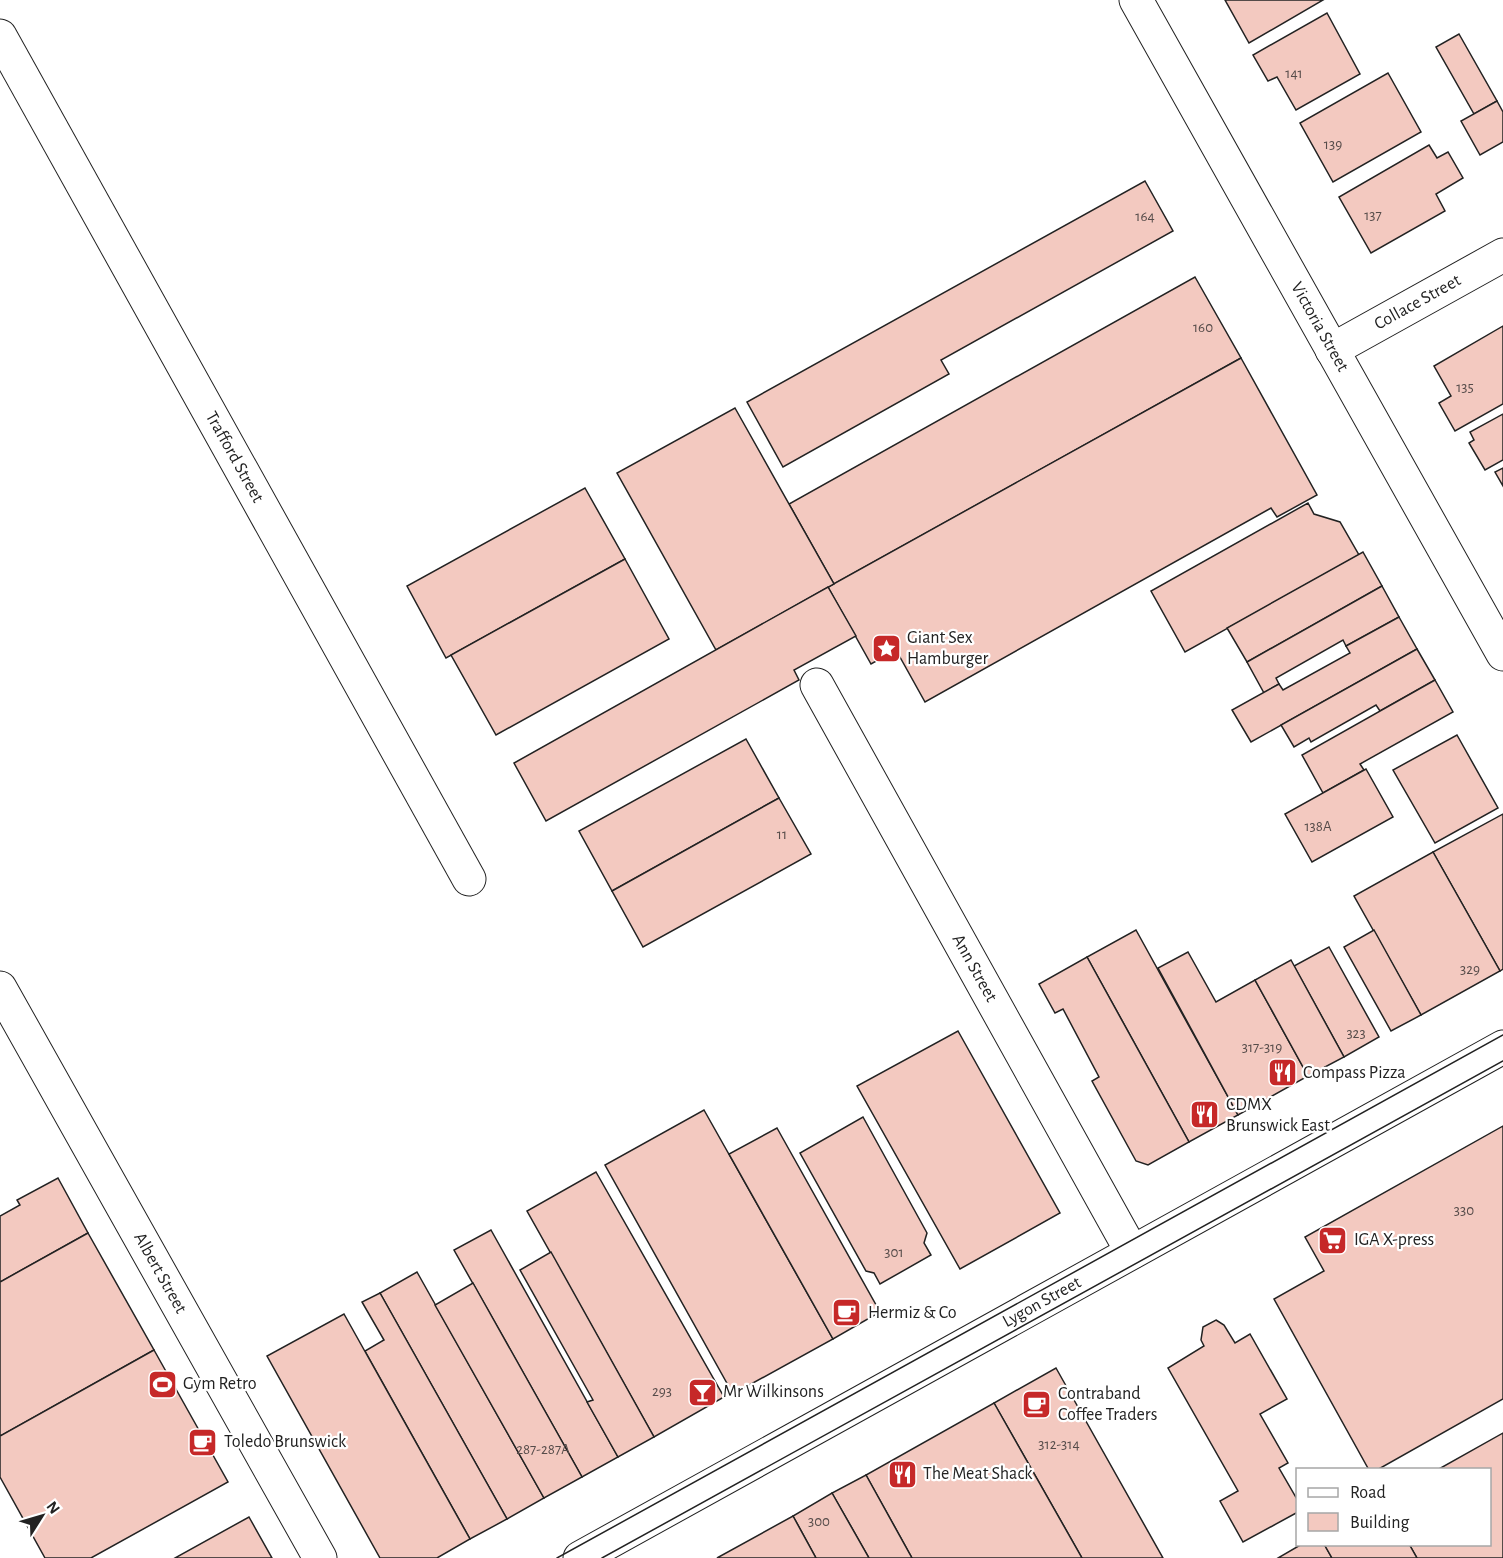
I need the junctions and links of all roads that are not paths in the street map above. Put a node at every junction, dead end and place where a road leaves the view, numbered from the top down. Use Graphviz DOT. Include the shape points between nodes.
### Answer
graph roads {
  1 [pos="1136,0"];
  2 [pos="0,36"];
  3 [pos="1503,255"];
  4 [pos="1332,350"];
  5 [pos="1503,654"];
  6 [pos="818,685"];
  7 [pos="469,879"];
  8 [pos="0,988"];
  9 [pos="1503,1047"];
  10 [pos="1132,1252"];
  11 [pos="320,1558"];
  12 [pos="580,1558"];
  1 -- 4 [label="street, Victoria Street"];
  2 -- 7 [label="street, Trafford Street"];
  3 -- 4 [label="street, Collace Street"];
  4 -- 5 [label="street, Victoria Street"];
  6 -- 10 [label="street, Ann Street"];
  8 -- 11 [label="street, Albert Street"];
  9 -- 10 [label="street, Lygon Street"];
  10 -- 12 [label="street, Lygon Street"];
}
